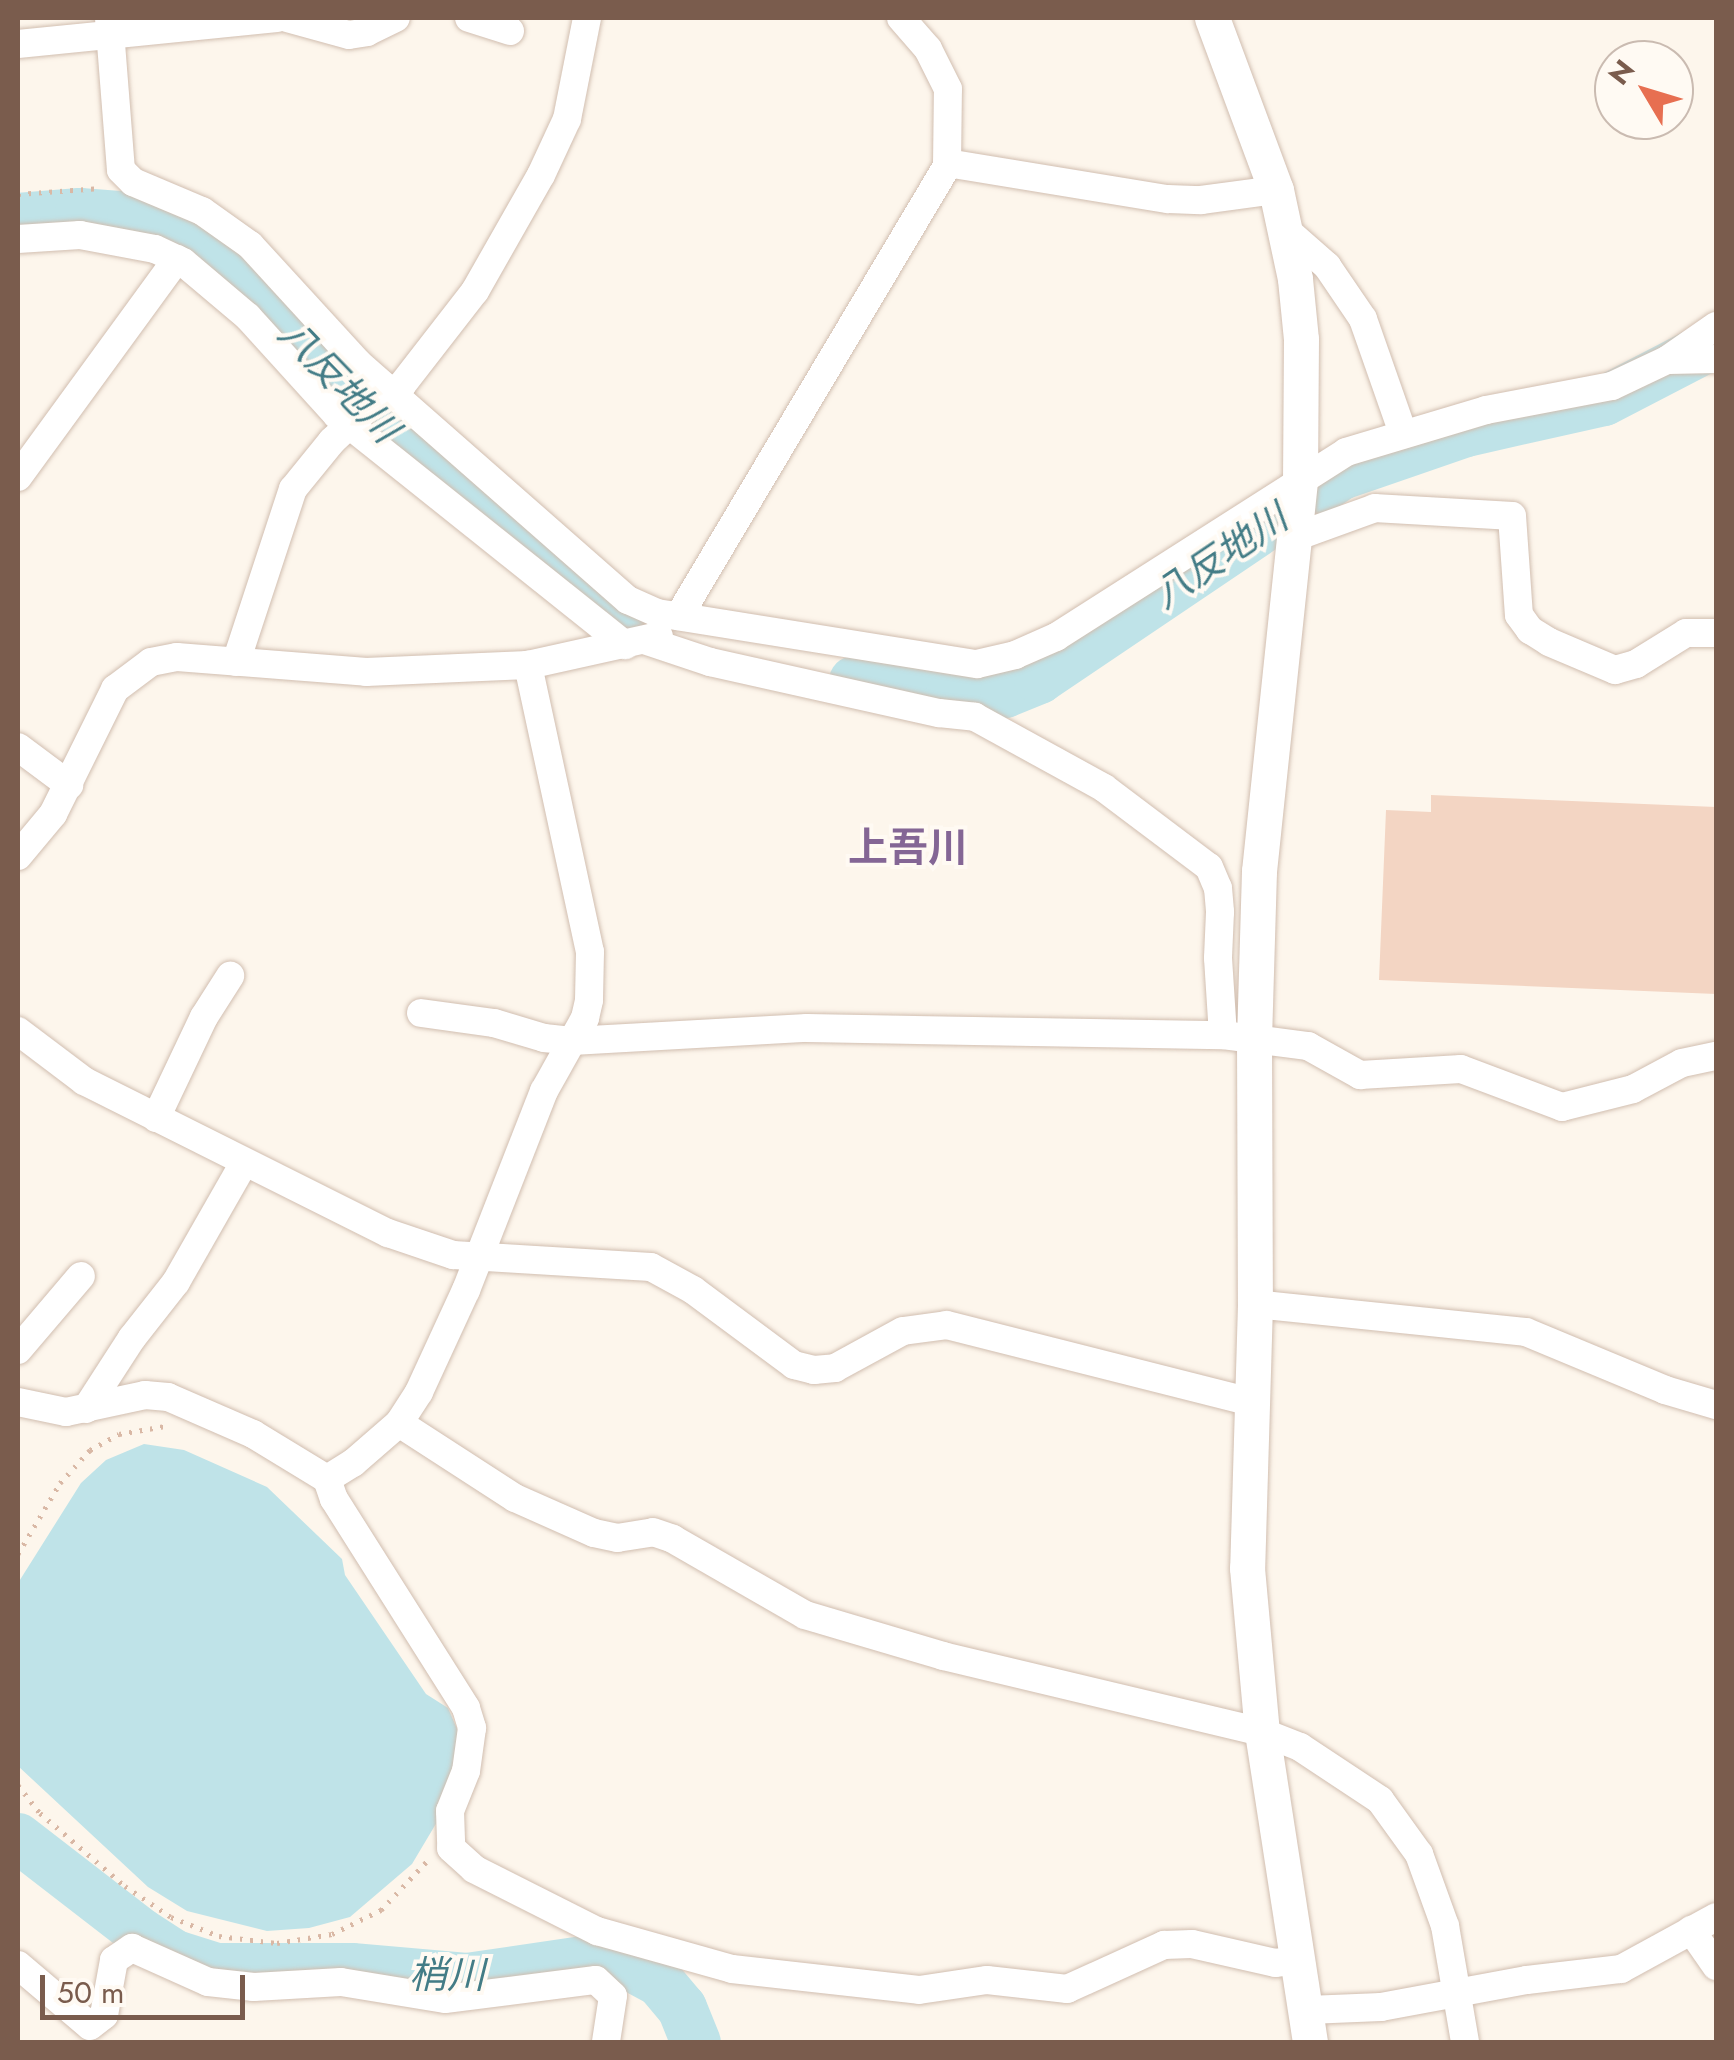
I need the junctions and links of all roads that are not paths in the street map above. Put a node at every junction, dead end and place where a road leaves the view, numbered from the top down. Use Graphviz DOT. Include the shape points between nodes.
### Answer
graph roads {
  1 [pos="277,18"];
  2 [pos="287,18"];
  3 [pos="469,18"];
  4 [pos="587,18"];
  5 [pos="901,18"];
  6 [pos="1212,18"];
  7 [pos="389,19"];
  8 [pos="110,26"];
  9 [pos="510,31"];
  10 [pos="18,44"];
  11 [pos="947,163"];
  12 [pos="1276,190"];
  13 [pos="1286,230"];
  14 [pos="18,239"];
  15 [pos="177,259"];
  16 [pos="1716,326"];
  17 [pos="1716,359"];
  18 [pos="1666,360"];
  19 [pos="390,391"];
  20 [pos="350,426"];
  21 [pos="1404,433"];
  22 [pos="18,476"];
  23 [pos="1300,480"];
  24 [pos="1294,537"];
  25 [pos="678,616"];
  26 [pos="718,622"];
  27 [pos="1716,633"];
  28 [pos="634,643"];
  29 [pos="236,662"];
  30 [pos="528,666"];
  31 [pos="18,747"];
  32 [pos="69,785"];
  33 [pos="18,856"];
  34 [pos="230,976"];
  35 [pos="422,1013"];
  36 [pos="18,1031"];
  37 [pos="1238,1036"];
  38 [pos="572,1041"];
  39 [pos="1716,1056"];
  40 [pos="156,1118"];
  41 [pos="244,1163"];
  42 [pos="480,1257"];
  43 [pos="80,1276"];
  44 [pos="1255,1304"];
  45 [pos="18,1350"];
  46 [pos="18,1402"];
  47 [pos="1251,1402"];
  48 [pos="1716,1405"];
  49 [pos="86,1409"];
  50 [pos="399,1423"];
  51 [pos="327,1478"];
  52 [pos="1262,1732"];
  53 [pos="1704,1924"];
  54 [pos="1300,1960"];
  55 [pos="18,1965"];
  56 [pos="1716,1966"];
  57 [pos="1459,1996"];
  58 [pos="1309,2026"];
  59 [pos="606,2042"];
  60 [pos="1465,2042"];
  1 -- 8 [label="street"];
  2 -- 7 [label="street" via="349,35"];
  3 -- 9 [label="street"];
  4 -- 19 [label="street" via="559,142 475,292 402,385"];
  5 -- 11 [label="street" via="928,49 948,88"];
  6 -- 12 [label="street"];
  8 -- 10 [label="street"];
  8 -- 19 [label="street" via="121,170 134,182 190,204 250,245"];
  11 -- 12 [label="street" via="1168,199"];
  11 -- 25 [label="street" via="931,200"];
  12 -- 13 [label="street"];
  13 -- 21 [label="street" via="1319,257 1363,319"];
  13 -- 23 [label="street" via="1301,339"];
  14 -- 15 [label="street" via="80,235"];
  15 -- 20 [label="street" via="248,317"];
  15 -- 22 [label="street"];
  16 -- 18 [label="street"];
  17 -- 18 [label="street"];
  18 -- 21 [label="street" via="1612,386"];
  19 -- 20 [label="street"];
  19 -- 25 [label="street" via="628,600"];
  20 -- 28 [label="street"];
  20 -- 29 [label="street" via="293,489"];
  21 -- 23 [label="street" via="1346,452"];
  23 -- 24 [label="street"];
  23 -- 26 [label="street" via="1056,637 996,660 977,664"];
  24 -- 27 [label="street" via="1375,508 1512,516 1519,615 1549,642 1616,670 1686,633"];
  24 -- 37 [label="street"];
  25 -- 26 [label="street"];
  26 -- 28 [label="street"];
  28 -- 30 [label="street"];
  28 -- 37 [label="street" via="975,717 1104,788 1209,868 1218,888 1218,958"];
  29 -- 30 [label="street" via="366,672"];
  29 -- 32 [label="street" via="177,657 129,674 104,708"];
  30 -- 38 [label="street" via="590,952 589,1000"];
  31 -- 32 [label="street"];
  32 -- 33 [label="street"];
  34 -- 40 [label="street"];
  35 -- 38 [label="street"];
  36 -- 40 [label="street" via="84,1081"];
  37 -- 38 [label="street" via="807,1028"];
  37 -- 39 [label="street" via="1308,1046 1360,1075 1461,1069 1562,1107 1634,1089 1682,1063"];
  37 -- 44 [label="street"];
  38 -- 42 [label="street" via="544,1090"];
  40 -- 41 [label="street"];
  41 -- 42 [label="street" via="422,1248"];
  41 -- 49 [label="street" via="176,1282"];
  42 -- 47 [label="street" via="651,1267 794,1365 814,1370 852,1360 903,1331 947,1325"];
  42 -- 50 [label="street"];
  43 -- 45 [label="street"];
  44 -- 47 [label="street"];
  44 -- 48 [label="street" via="1499,1326"];
  46 -- 49 [label="street" via="66,1412"];
  47 -- 52 [label="street" via="1247,1568"];
  49 -- 51 [label="street" via="145,1395 168,1397 253,1434"];
  50 -- 51 [label="street"];
  50 -- 52 [label="street" via="515,1498 594,1533 617,1538 653,1532 674,1539 806,1615 961,1660"];
  51 -- 54 [label="street" via="466,1708 472,1728 466,1771 450,1810 450,1840 460,1860 598,1931 732,1969 919,1990 987,1980 1067,1989 1164,1945 1192,1944 1275,1963"];
  52 -- 54 [label="street"];
  52 -- 57 [label="street" via="1300,1747 1396,1818 1431,1880"];
  53 -- 56 [label="street"];
  53 -- 57 [label="street" via="1621,1969"];
  54 -- 58 [label="street"];
  55 -- 59 [label="street" via="90,2026 104,2015 114,1960 132,1948 208,1982 254,1987 341,1982 444,1999 596,1980 613,1996"];
  57 -- 58 [label="street"];
  57 -- 60 [label="street"];
}
